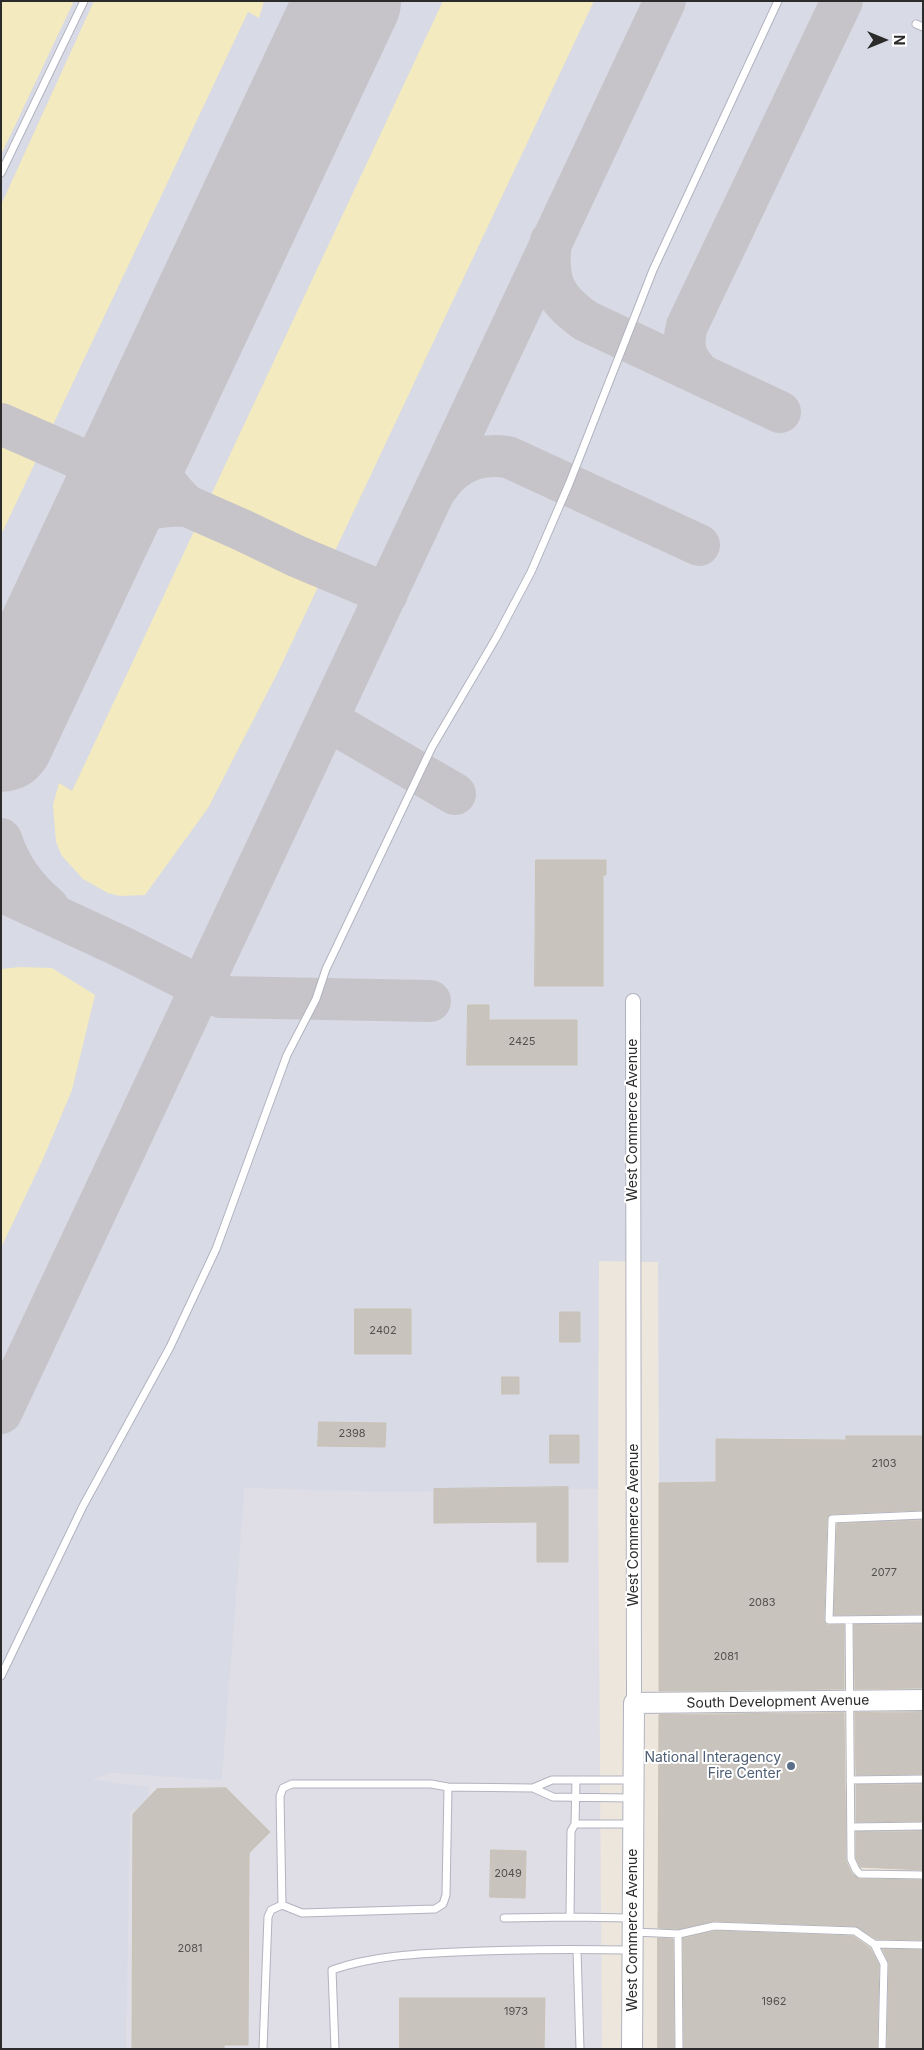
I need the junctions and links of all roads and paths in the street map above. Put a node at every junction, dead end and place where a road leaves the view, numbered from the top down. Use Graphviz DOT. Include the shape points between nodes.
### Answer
graph roads {
  1 [pos="84,1"];
  2 [pos="778,1"];
  3 [pos="1,173"];
  4 [pos="633,1001"];
  5 [pos="923,1515"];
  6 [pos="923,1619"];
  7 [pos="849,1620"];
  8 [pos="1,1676"];
  9 [pos="923,1700"];
  10 [pos="849,1701"];
  11 [pos="634,1703"];
  12 [pos="923,1779"];
  13 [pos="576,1780"];
  14 [pos="850,1780"];
  15 [pos="448,1787"];
  16 [pos="533,1788"];
  17 [pos="634,1789"];
  18 [pos="576,1797"];
  19 [pos="575,1824"];
  20 [pos="634,1824"];
  21 [pos="923,1826"];
  22 [pos="851,1827"];
  23 [pos="923,1875"];
  24 [pos="282,1904"];
  25 [pos="570,1917"];
  26 [pos="504,1918"];
  27 [pos="632,1934"];
  28 [pos="678,1934"];
  29 [pos="874,1944"];
  30 [pos="923,1945"];
  31 [pos="577,1950"];
  32 [pos="263,2049"];
  33 [pos="335,2049"];
  34 [pos="580,2049"];
  35 [pos="632,2049"];
  36 [pos="679,2049"];
  37 [pos="882,2049"];
  1 -- 3 [label="lane"];
  2 -- 8 [label="lane" via="653,270 531,572 432,747 326,969 316,999 287,1054 216,1249 170,1347 83,1506"];
  4 -- 11 [label="street, West Commerce Avenue"];
  5 -- 7 [label="lane" via="832,1519 829,1620"];
  6 -- 7 [label="lane"];
  7 -- 10 [label="lane"];
  9 -- 10 [label="street, South Development Avenue"];
  10 -- 11 [label="street, South Development Avenue"];
  10 -- 14 [label="lane"];
  11 -- 17 [label="street, West Commerce Avenue"];
  12 -- 14 [label="lane"];
  13 -- 16 [label="lane" via="552,1780"];
  13 -- 17 [label="lane"];
  13 -- 18 [label="lane"];
  14 -- 22 [label="lane"];
  15 -- 16 [label="lane"];
  15 -- 24 [label="lane" via="446,1895 443,1904 435,1909 302,1913"];
  15 -- 24 [label="lane" via="431,1784 292,1784 284,1788 280,1796"];
  16 -- 18 [label="lane" via="553,1796"];
  17 -- 18 [label="lane"];
  17 -- 20 [label="street, West Commerce Avenue"];
  18 -- 19 [label="lane"];
  19 -- 20 [label="lane"];
  19 -- 25 [label="lane" via="571,1831"];
  20 -- 27 [label="street, West Commerce Avenue"];
  21 -- 22 [label="lane"];
  22 -- 23 [label="lane" via="851,1859 860,1874"];
  24 -- 32 [label="lane" via="271,1910 268,1917"];
  25 -- 26 [label="lane"];
  25 -- 27 [label="lane"];
  27 -- 28 [label="lane"];
  27 -- 31 [label="lane"];
  27 -- 35 [label="street, West Commerce Avenue"];
  28 -- 29 [label="lane" via="714,1926 822,1928 854,1931"];
  28 -- 36 [label="lane"];
  29 -- 30 [label="lane"];
  29 -- 37 [label="lane" via="884,1964"];
  31 -- 33 [label="lane" via="511,1949 403,1954 359,1960 332,1970"];
  31 -- 34 [label="lane"];
}
